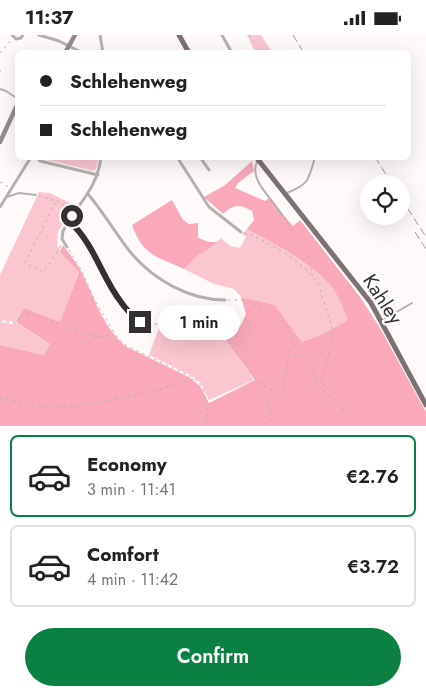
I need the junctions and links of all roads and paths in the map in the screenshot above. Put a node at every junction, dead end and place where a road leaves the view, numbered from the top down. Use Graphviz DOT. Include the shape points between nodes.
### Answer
graph roads {
  1 [pos="23,35"];
  2 [pos="38,35"];
  3 [pos="75,35"];
  4 [pos="100,35"];
  5 [pos="179,35"];
  6 [pos="222,35"];
  7 [pos="249,35"];
  8 [pos="12,37"];
  9 [pos="256,45"];
  10 [pos="70,46"];
  11 [pos="68,50"];
  12 [pos="77,50"];
  13 [pos="102,50"];
  14 [pos="187,50"];
  15 [pos="230,50"];
  16 [pos="0,53"];
  17 [pos="0,70"];
  18 [pos="0,74"];
  19 [pos="0,89"];
  20 [pos="15,97"];
  21 [pos="15,110"];
  22 [pos="0,142"];
  23 [pos="29,160"];
  24 [pos="39,160"];
  25 [pos="100,160"];
  26 [pos="179,160"];
  27 [pos="202,160"];
  28 [pos="257,160"];
  29 [pos="258,160"];
  30 [pos="313,160"];
  31 [pos="209,170"];
  32 [pos="98,175"];
  33 [pos="0,181"];
  34 [pos="12,189"];
  35 [pos="88,194"];
  36 [pos="285,194"];
  37 [pos="36,195"];
  38 [pos="6,197"];
  39 [pos="56,201"];
  40 [pos="0,207"];
  41 [pos="75,212"];
  42 [pos="282,215"];
  43 [pos="69,221"];
  44 [pos="241,232"];
  45 [pos="62,241"];
  46 [pos="67,247"];
  47 [pos="314,276"];
  48 [pos="224,299"];
  49 [pos="412,303"];
  50 [pos="0,321"];
  51 [pos="140,321"];
  52 [pos="381,321"];
  53 [pos="115,334"];
  54 [pos="294,345"];
  55 [pos="194,379"];
  56 [pos="322,379"];
  57 [pos="258,382"];
  58 [pos="0,398"];
  59 [pos="426,405"];
  60 [pos="205,426"];
  61 [pos="273,426"];
  62 [pos="352,426"];
  1 -- 8 [label="street" via="16,39"];
  2 -- 10 [label="street"];
  3 -- 10 [label="main road"];
  4 -- 13 [label="street"];
  5 -- 14 [label="main road"];
  6 -- 15 [label="street"];
  7 -- 9 [label="path"];
  8 -- 16 [label="path"];
  10 -- 11 [label="main road"];
  10 -- 12 [label="street"];
  17 -- 18 [label="path"];
  19 -- 20 [label="lane"];
  21 -- 22 [label="main road"];
  23 -- 34 [label="street"];
  24 -- 32 [label="street"];
  25 -- 32 [label="street"];
  26 -- 44 [label="street" via="209,207"];
  27 -- 31 [label="street"];
  28 -- 42 [label="lane" via="258,183"];
  29 -- 36 [label="main road, Kahley"];
  30 -- 36 [label="lane" via="308,181"];
  32 -- 35 [label="street"];
  33 -- 34 [label="path"];
  34 -- 38 [label="street"];
  35 -- 41 [label="street"];
  35 -- 48 [label="street" via="132,254 156,275 204,299"];
  36 -- 52 [label="main road, Kahley" via="347,271"];
  37 -- 38 [label="lane" via="20,193"];
  37 -- 39 [label="path"];
  38 -- 40 [label="street"];
  39 -- 41 [label="path"];
  39 -- 45 [label="path" via="25,263 43,271"];
  41 -- 43 [label="street"];
  42 -- 47 [label="path" via="307,253"];
  43 -- 45 [label="street" via="62,231"];
  43 -- 51 [label="street" via="91,249 120,302"];
  44 -- 47 [label="path" via="285,253"];
  45 -- 46 [label="street"];
  46 -- 53 [label="path"];
  47 -- 56 [label="path" via="333,338"];
  48 -- 54 [label="path" via="240,300 268,310 287,326"];
  49 -- 52 [label="lane"];
  50 -- 53 [label="path" via="16,323 25,312 93,336"];
  51 -- 57 [label="path" via="214,328 245,361"];
  52 -- 59 [label="main road, Kahley"];
  53 -- 55 [label="path" via="127,346"];
  54 -- 56 [label="path" via="308,362 318,387"];
  54 -- 57 [label="path" via="289,350 283,394"];
  55 -- 58 [label="path" via="159,391 65,407 46,407"];
  55 -- 60 [label="path" via="203,389 208,415"];
  56 -- 62 [label="path" via="324,391 343,409"];
  57 -- 61 [label="path"];
}
